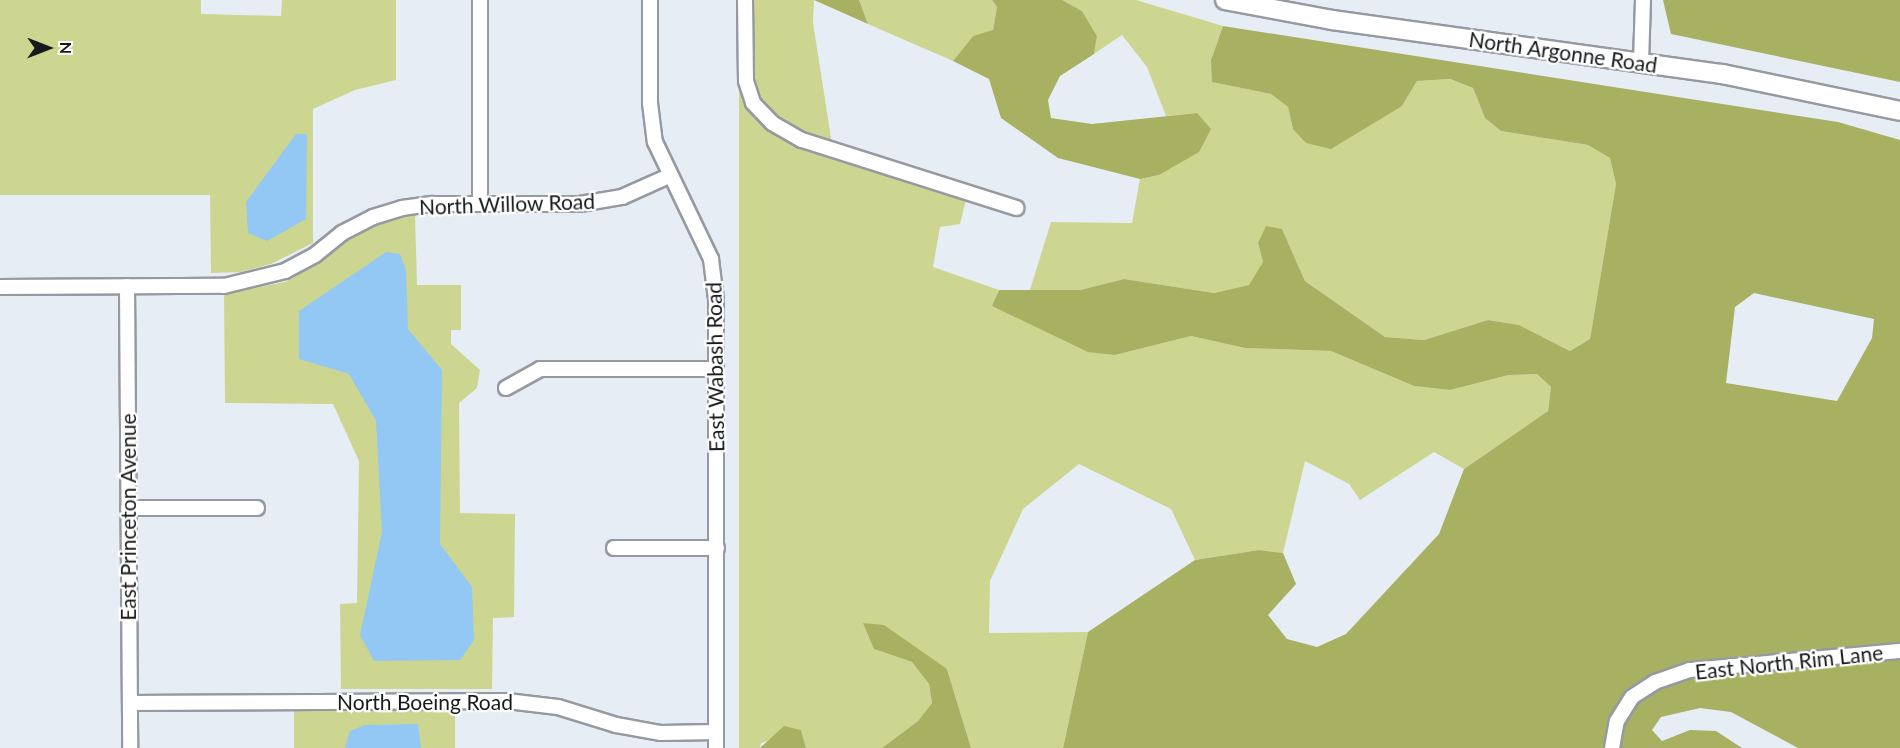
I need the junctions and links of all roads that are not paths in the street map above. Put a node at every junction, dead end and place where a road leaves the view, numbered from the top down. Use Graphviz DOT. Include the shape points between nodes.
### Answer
graph roads {
  1 [pos="480,0"];
  2 [pos="650,0"];
  3 [pos="746,0"];
  4 [pos="1225,0"];
  5 [pos="1643,0"];
  6 [pos="1641,63"];
  7 [pos="1900,111"];
  8 [pos="669,176"];
  9 [pos="480,204"];
  10 [pos="1017,208"];
  11 [pos="127,286"];
  12 [pos="0,287"];
  13 [pos="716,369"];
  14 [pos="506,388"];
  15 [pos="128,508"];
  16 [pos="257,508"];
  17 [pos="614,548"];
  18 [pos="717,548"];
  19 [pos="1900,651"];
  20 [pos="130,703"];
  21 [pos="716,732"];
  22 [pos="130,748"];
  23 [pos="716,748"];
  24 [pos="1612,748"];
  1 -- 9 [label="street"];
  2 -- 8 [label="street, East Wabash Road" via="650,103 655,142"];
  3 -- 10 [label="street" via="746,81 753,103 772,123 802,140"];
  4 -- 6 [label="main road, North Argonne Road"];
  5 -- 6 [label="street"];
  6 -- 7 [label="main road, North Argonne Road" via="1816,92"];
  8 -- 9 [label="street, North Willow Road" via="622,197 590,202"];
  8 -- 13 [label="street, East Wabash Road" via="711,258 717,297"];
  9 -- 11 [label="street, North Willow Road" via="432,204 373,217 342,233 315,255 261,279 224,286"];
  11 -- 12 [label="street, North Willow Road"];
  11 -- 15 [label="street, East Princeton Avenue"];
  13 -- 14 [label="street" via="540,369"];
  13 -- 18 [label="street, East Wabash Road"];
  15 -- 16 [label="street"];
  15 -- 20 [label="street, East Princeton Avenue"];
  17 -- 18 [label="street"];
  18 -- 21 [label="street, East Wabash Road"];
  19 -- 24 [label="street, East North Rim Lane" via="1690,670 1655,682 1632,697 1617,721"];
  20 -- 21 [label="street, North Boeing Road" via="507,701 558,707 616,725 661,733"];
  20 -- 22 [label="street, East Princeton Avenue"];
  21 -- 23 [label="street, East Wabash Road"];
}
